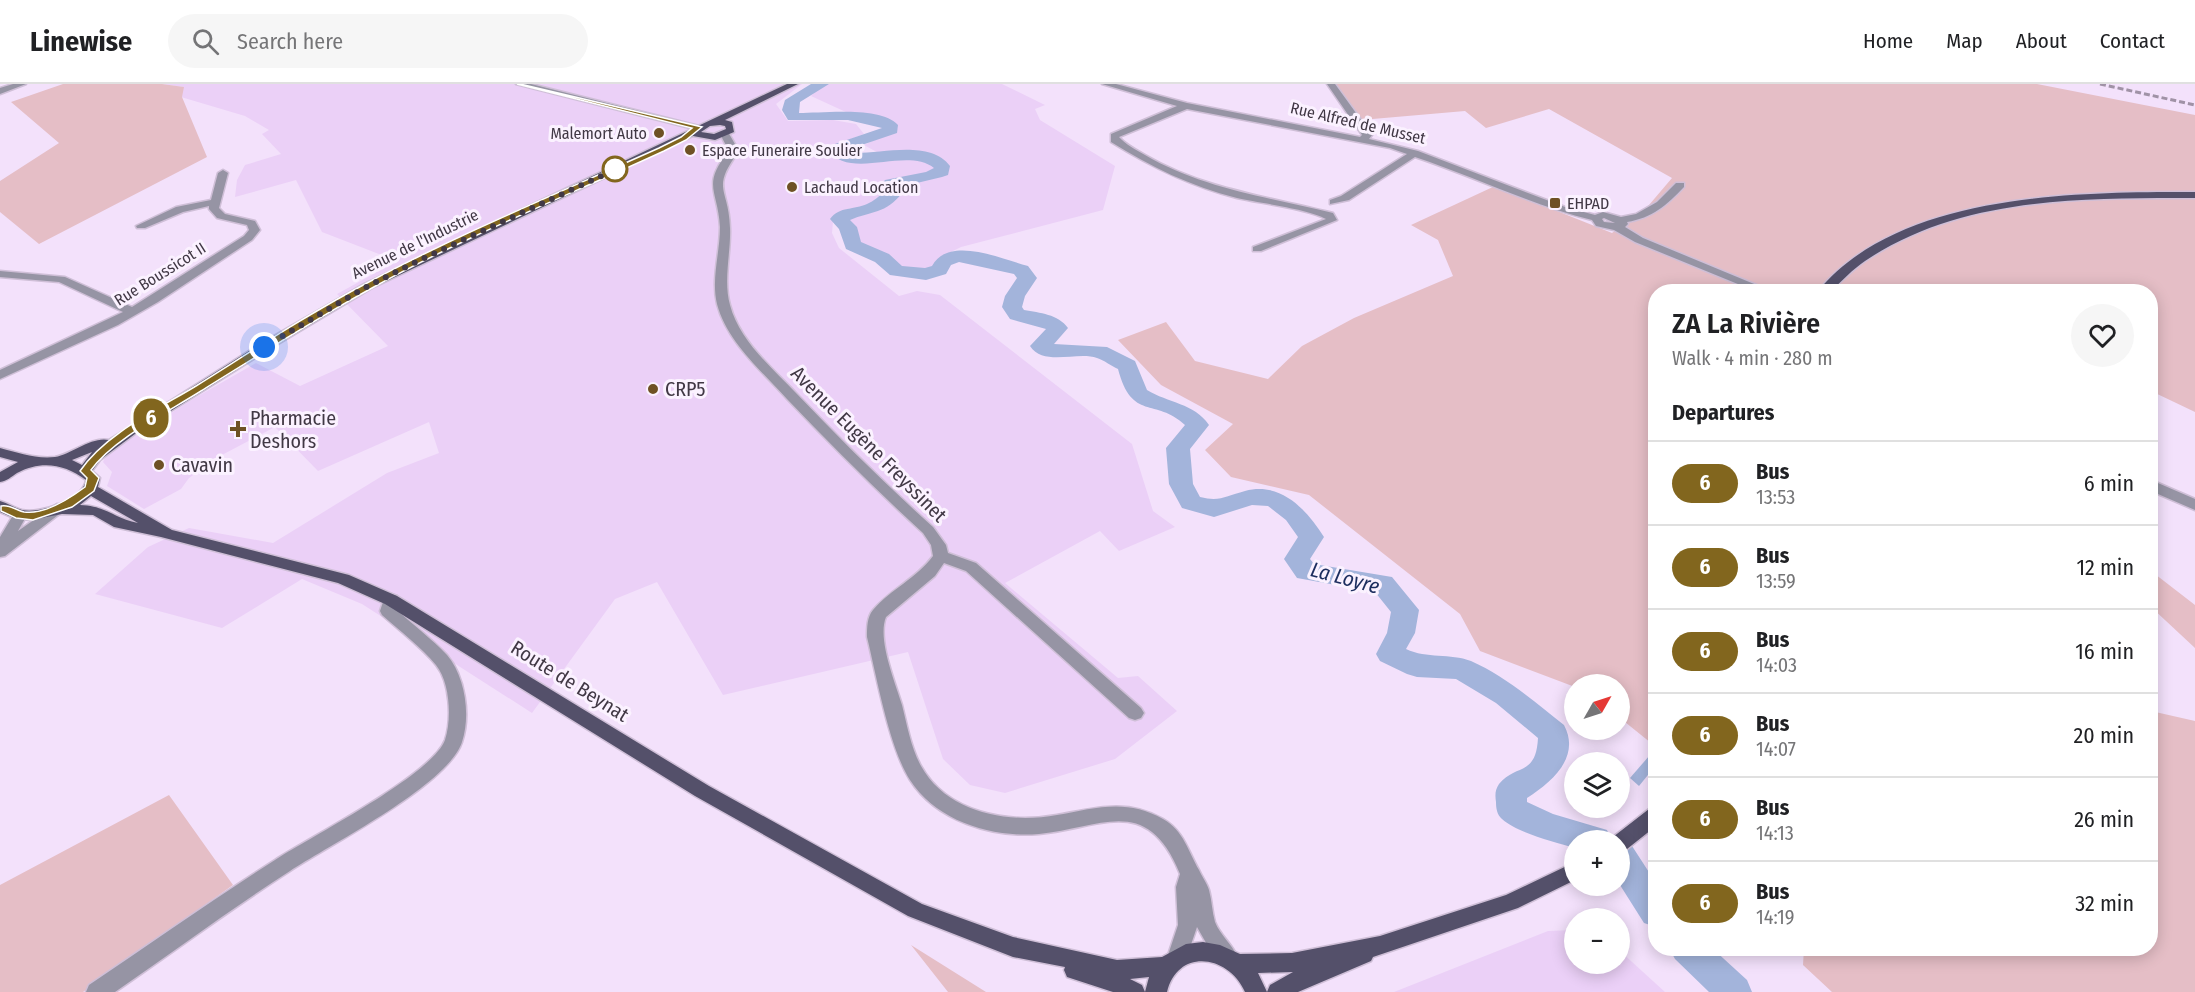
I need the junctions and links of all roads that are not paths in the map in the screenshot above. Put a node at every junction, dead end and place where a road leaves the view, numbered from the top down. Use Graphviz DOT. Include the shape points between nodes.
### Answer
graph roads {
  1 [pos="22,84"];
  2 [pos="520,84"];
  3 [pos="794,84"];
  4 [pos="1106,84"];
  5 [pos="1331,84"];
  6 [pos="1139,88"];
  7 [pos="0,91"];
  8 [pos="1186,106"];
  9 [pos="747,108"];
  10 [pos="714,122"];
  11 [pos="697,129"];
  12 [pos="727,129"];
  13 [pos="709,137"];
  14 [pos="1363,139"];
  15 [pos="661,149"];
  16 [pos="1415,153"];
  17 [pos="223,173"];
  18 [pos="1680,184"];
  19 [pos="2195,195"];
  20 [pos="215,202"];
  21 [pos="1334,202"];
  22 [pos="1619,224"];
  23 [pos="141,226"];
  24 [pos="1257,249"];
  25 [pos="0,274"];
  26 [pos="1748,284"];
  27 [pos="1831,284"];
  28 [pos="132,312"];
  29 [pos="0,375"];
  30 [pos="134,428"];
  31 [pos="0,452"];
  32 [pos="60,460"];
  33 [pos="32,462"];
  34 [pos="85,471"];
  35 [pos="1,474"];
  36 [pos="2158,488"];
  37 [pos="90,489"];
  38 [pos="2195,505"];
  39 [pos="0,506"];
  40 [pos="57,509"];
  41 [pos="20,515"];
  42 [pos="167,534"];
  43 [pos="0,550"];
  44 [pos="941,556"];
  45 [pos="391,600"];
  46 [pos="1135,713"];
  47 [pos="1648,821"];
  48 [pos="1630,835"];
  49 [pos="1190,874"];
  50 [pos="1564,877"];
  51 [pos="1013,946"];
  52 [pos="1380,946"];
  53 [pos="1233,960"];
  54 [pos="1172,962"];
  55 [pos="97,992"];
  56 [pos="1134,992"];
  57 [pos="1156,992"];
  58 [pos="1256,992"];
  59 [pos="1278,992"];
  1 -- 7 [label="street"];
  2 -- 11 [label="street"];
  3 -- 9 [label="main road"];
  4 -- 6 [label="street, Rue Alfred de Musset"];
  5 -- 14 [label="street" via="1367,135"];
  6 -- 8 [label="street, Rue Alfred de Musset"];
  8 -- 14 [label="street, Rue Alfred de Musset"];
  8 -- 24 [label="street" via="1114,136 1114,140 1187,180 1329,214 1332,220"];
  9 -- 10 [label="main road"];
  9 -- 12 [label="main road"];
  10 -- 11 [label="main road"];
  10 -- 12 [label="main road"];
  11 -- 13 [label="main road" via="699,135"];
  11 -- 15 [label="main road"];
  12 -- 13 [label="main road"];
  12 -- 44 [label="street, Avenue Eugène Freyssinet" via="734,151 716,176 724,216 722,287 726,311 742,342 836,444 928,530"];
  13 -- 15 [label="main road"];
  14 -- 16 [label="street, Rue Alfred de Musset"];
  15 -- 30 [label="main road, Avenue de l'Industrie" via="368,286"];
  16 -- 21 [label="street"];
  16 -- 22 [label="street, Rue Alfred de Musset" via="1561,209 1596,218 1604,226"];
  17 -- 20 [label="street"];
  18 -- 22 [label="street" via="1656,210"];
  19 -- 27 [label="main road" via="2073,197 1971,212 1882,245 1853,263"];
  20 -- 23 [label="street" via="180,209"];
  20 -- 28 [label="street, Rue Boussicot II" via="214,209 221,216 251,223 255,230"];
  22 -- 26 [label="street" via="1639,240"];
  25 -- 28 [label="street" via="61,279"];
  28 -- 29 [label="street, Rue Boussicot II"];
  30 -- 32 [label="main road, Avenue de l'Industrie"];
  30 -- 34 [label="main road, Avenue de l'Industrie" via="95,457"];
  31 -- 33 [label="main road"];
  32 -- 33 [label="main road"];
  32 -- 34 [label="main road"];
  33 -- 35 [label="main road"];
  34 -- 37 [label="main road" via="93,478"];
  36 -- 38 [label="street"];
  37 -- 40 [label="main road"];
  37 -- 42 [label="main road, Route de Beynat"];
  39 -- 41 [label="main road"];
  40 -- 41 [label="main road" via="33,516"];
  40 -- 42 [label="main road" via="96,510 119,524"];
  40 -- 43 [label="street"];
  41 -- 43 [label="street"];
  42 -- 45 [label="main road, Route de Beynat" via="343,579"];
  44 -- 46 [label="street" via="971,567"];
  44 -- 49 [label="street" via="930,572 879,614 875,624 875,637 907,756 920,781 958,811 982,822 1037,826 1110,812 1140,817 1172,838 1185,856"];
  45 -- 51 [label="main road, Route de Beynat" via="702,791 915,910"];
  45 -- 55 [label="street" via="388,611 442,661 451,677 457,722 453,742 441,761 393,798 283,865"];
  47 -- 48 [label="main road"];
  49 -- 53 [label="street" via="1199,889 1212,937"];
  49 -- 54 [label="street" via="1186,887 1188,925"];
  50 -- 52 [label="main road" via="1511,902"];
  51 -- 54 [label="main road, Route de Beynat" via="1117,970"];
  51 -- 56 [label="main road, Route de Beynat" via="1038,961 1103,978"];
  52 -- 53 [label="main road, Route de Beynat" via="1292,963"];
  52 -- 59 [label="main road"];
  53 -- 54 [label="main road, Route de Beynat" via="1200,951"];
  53 -- 58 [label="main road" via="1248,974"];
  54 -- 57 [label="main road" via="1160,976"];
}
